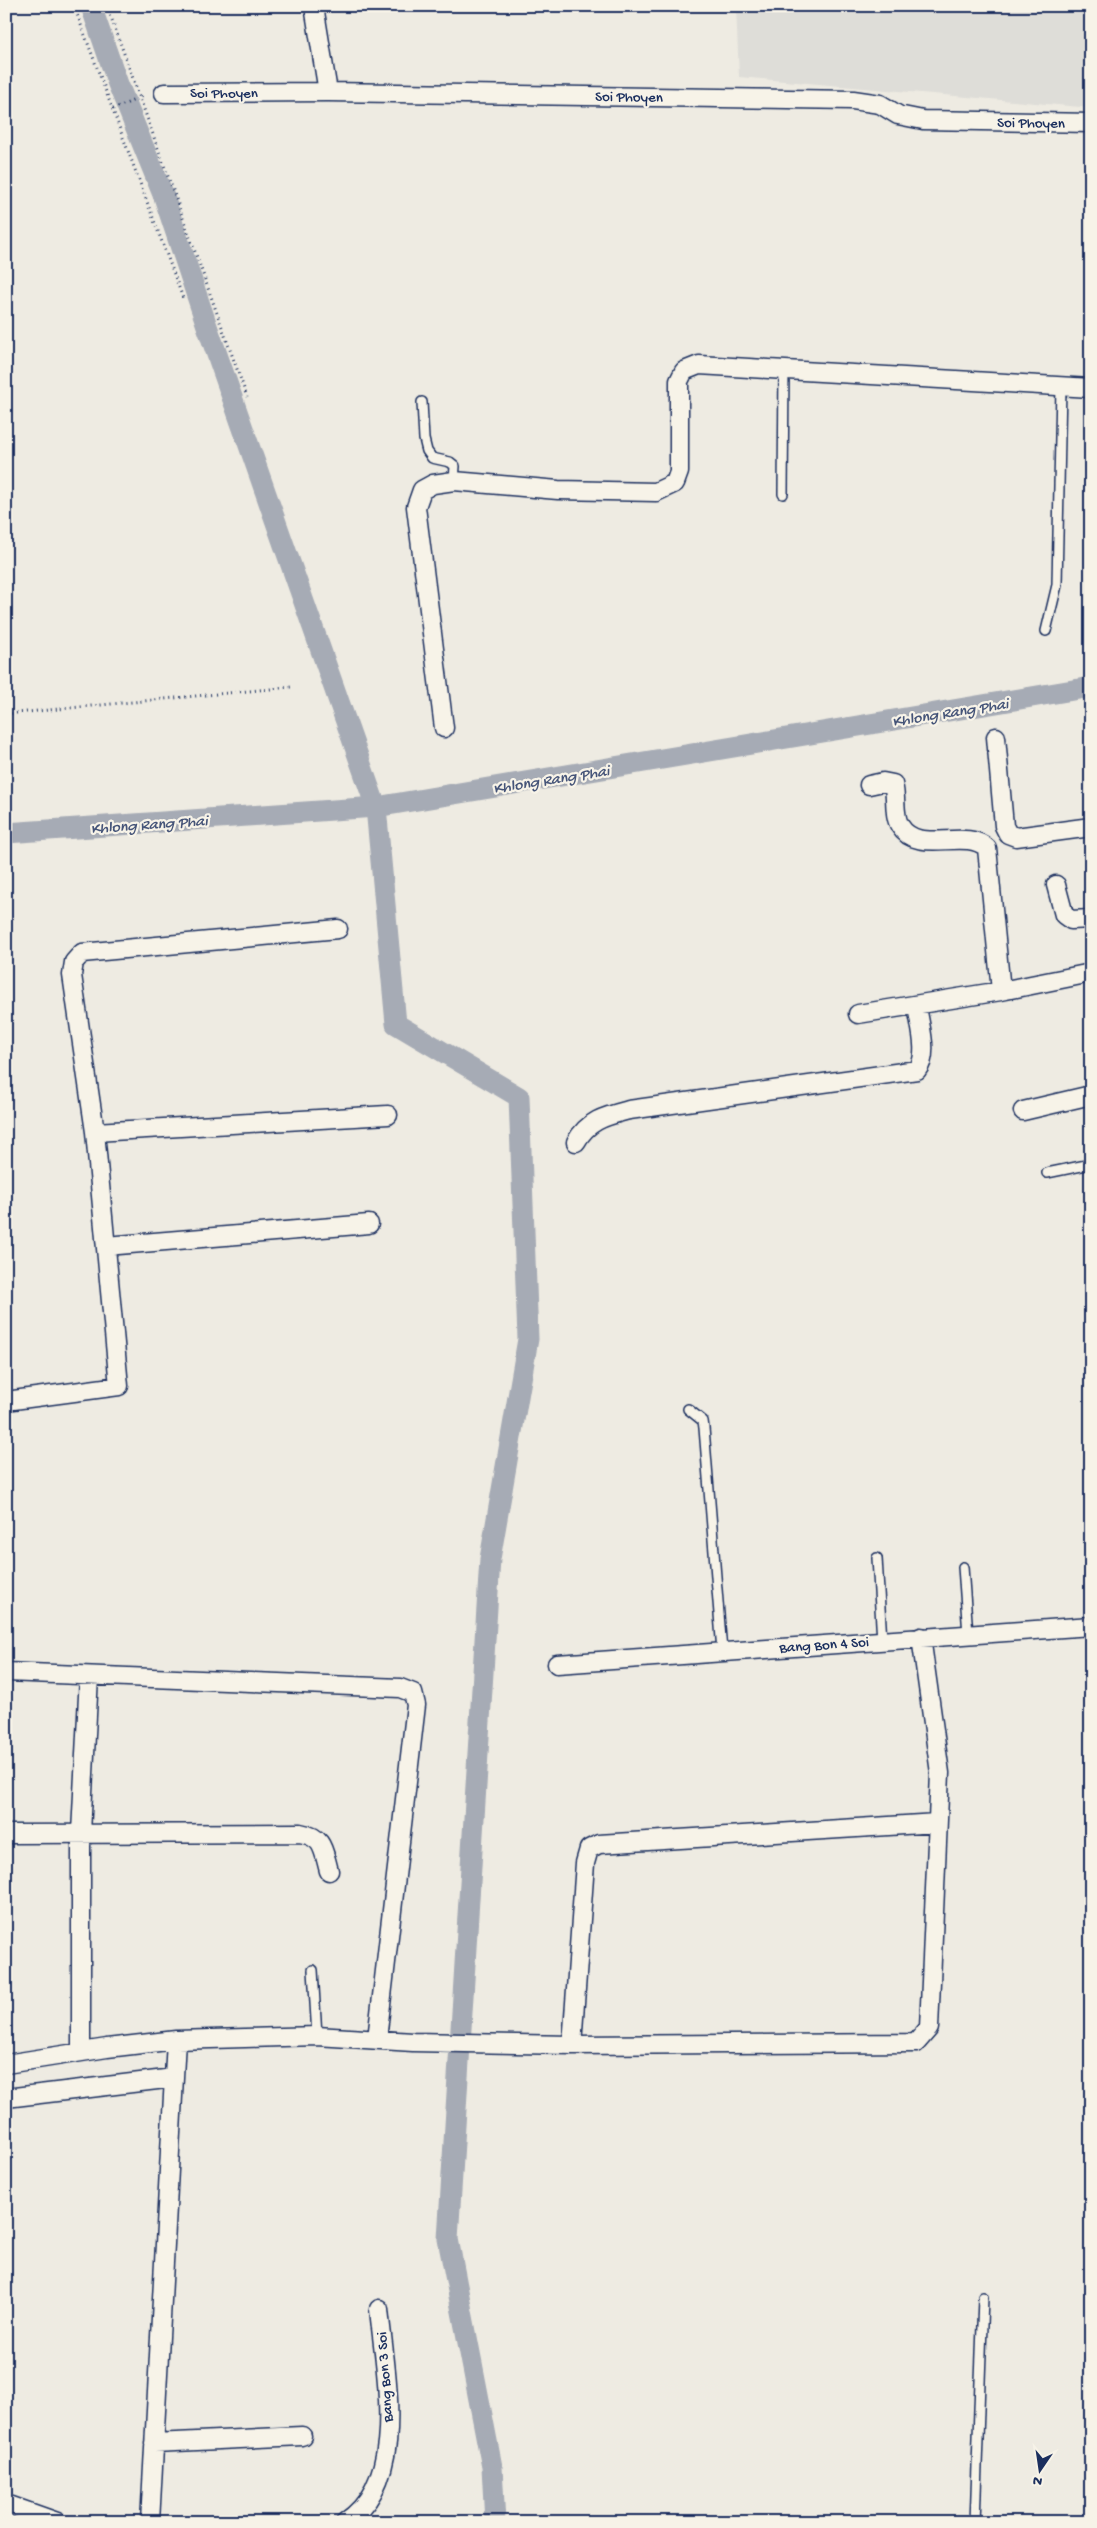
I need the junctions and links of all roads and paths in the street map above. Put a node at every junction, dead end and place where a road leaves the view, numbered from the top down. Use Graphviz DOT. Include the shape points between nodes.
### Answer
graph roads {
  1 [pos="74,6"];
  2 [pos="107,6"];
  3 [pos="314,6"];
  4 [pos="328,92"];
  5 [pos="164,93"];
  6 [pos="141,98"];
  7 [pos="112,109"];
  8 [pos="1091,123"];
  9 [pos="184,301"];
  10 [pos="784,369"];
  11 [pos="1061,387"];
  12 [pos="1091,388"];
  13 [pos="247,397"];
  14 [pos="422,402"];
  15 [pos="454,481"];
  16 [pos="783,494"];
  17 [pos="1046,631"];
  18 [pos="291,687"];
  19 [pos="6,714"];
  20 [pos="444,728"];
  21 [pos="996,737"];
  22 [pos="869,785"];
  23 [pos="1091,827"];
  24 [pos="1056,885"];
  25 [pos="1091,919"];
  26 [pos="338,929"];
  27 [pos="1091,973"];
  28 [pos="1001,991"];
  29 [pos="917,1005"];
  30 [pos="858,1014"];
  31 [pos="1091,1095"];
  32 [pos="1023,1111"];
  33 [pos="388,1115"];
  34 [pos="94,1132"];
  35 [pos="576,1142"];
  36 [pos="1091,1164"];
  37 [pos="1047,1173"];
  38 [pos="369,1224"];
  39 [pos="106,1246"];
  40 [pos="6,1401"];
  41 [pos="688,1409"];
  42 [pos="877,1558"];
  43 [pos="963,1567"];
  44 [pos="1091,1626"];
  45 [pos="968,1634"];
  46 [pos="921,1637"];
  47 [pos="882,1640"];
  48 [pos="722,1652"];
  49 [pos="557,1664"];
  50 [pos="6,1672"];
  51 [pos="89,1676"];
  52 [pos="937,1822"];
  53 [pos="80,1833"];
  54 [pos="6,1834"];
  55 [pos="329,1871"];
  56 [pos="313,1970"];
  57 [pos="317,2036"];
  58 [pos="377,2039"];
  59 [pos="176,2040"];
  60 [pos="572,2045"];
  61 [pos="80,2052"];
  62 [pos="6,2064"];
  63 [pos="174,2078"];
  64 [pos="6,2098"];
  65 [pos="983,2297"];
  66 [pos="379,2309"];
  67 [pos="302,2436"];
  68 [pos="154,2443"];
  69 [pos="6,2504"];
  70 [pos="57,2522"];
  71 [pos="150,2522"];
  72 [pos="345,2522"];
  73 [pos="975,2522"];
  1 -- 7 [label="path"];
  2 -- 6 [label="path"];
  3 -- 4 [label="street"];
  4 -- 5 [label="street, Soi Phoyen"];
  4 -- 8 [label="street, Soi Phoyen" via="853,100 880,104 898,115 923,120"];
  6 -- 7 [label="path"];
  6 -- 13 [label="path"];
  7 -- 9 [label="path"];
  10 -- 11 [label="street"];
  10 -- 15 [label="street" via="699,366 684,371 679,381 679,472 675,484 656,492 558,490"];
  10 -- 16 [label="lane"];
  11 -- 12 [label="street"];
  11 -- 17 [label="lane" via="1058,585"];
  14 -- 15 [label="lane" via="427,451 432,458 455,466"];
  15 -- 20 [label="street" via="433,484 422,490 416,507"];
  18 -- 19 [label="path"];
  21 -- 23 [label="street" via="1004,826 1008,834 1016,837"];
  22 -- 28 [label="street" via="893,784 900,826 909,835 935,840 974,840 987,848"];
  24 -- 25 [label="street" via="1064,915 1071,920"];
  26 -- 34 [label="street" via="82,953 74,962 72,975"];
  27 -- 28 [label="street"];
  28 -- 29 [label="street"];
  29 -- 30 [label="street"];
  29 -- 35 [label="street" via="924,1053 916,1070 629,1110 593,1122"];
  31 -- 32 [label="street"];
  33 -- 34 [label="street"];
  34 -- 39 [label="street"];
  36 -- 37 [label="lane"];
  38 -- 39 [label="street"];
  39 -- 40 [label="street" via="119,1386"];
  41 -- 48 [label="lane" via="703,1421 704,1428"];
  42 -- 47 [label="lane"];
  43 -- 45 [label="lane"];
  44 -- 45 [label="street, Bang Bon 4 Soi"];
  45 -- 46 [label="street, Bang Bon 4 Soi"];
  46 -- 47 [label="street, Bang Bon 4 Soi"];
  46 -- 52 [label="street" via="940,1773"];
  47 -- 48 [label="street, Bang Bon 4 Soi"];
  48 -- 49 [label="street, Bang Bon 4 Soi"];
  50 -- 51 [label="street"];
  51 -- 53 [label="street"];
  51 -- 58 [label="street" via="400,1688 413,1693 416,1705"];
  52 -- 60 [label="street" via="599,1844 589,1849 585,1863"];
  52 -- 60 [label="street" via="929,2028 916,2043"];
  53 -- 54 [label="street"];
  53 -- 55 [label="street" via="300,1833 313,1835 321,1843"];
  53 -- 61 [label="street"];
  56 -- 57 [label="lane"];
  57 -- 58 [label="street"];
  57 -- 59 [label="street"];
  58 -- 60 [label="street"];
  59 -- 61 [label="street"];
  59 -- 63 [label="street"];
  61 -- 62 [label="street"];
  63 -- 64 [label="street"];
  63 -- 68 [label="street"];
  65 -- 73 [label="lane"];
  66 -- 72 [label="street, Bang Bon 3 Soi" via="389,2410 387,2443 372,2495"];
  67 -- 68 [label="street"];
  68 -- 71 [label="street"];
  69 -- 70 [label="street"];
}
